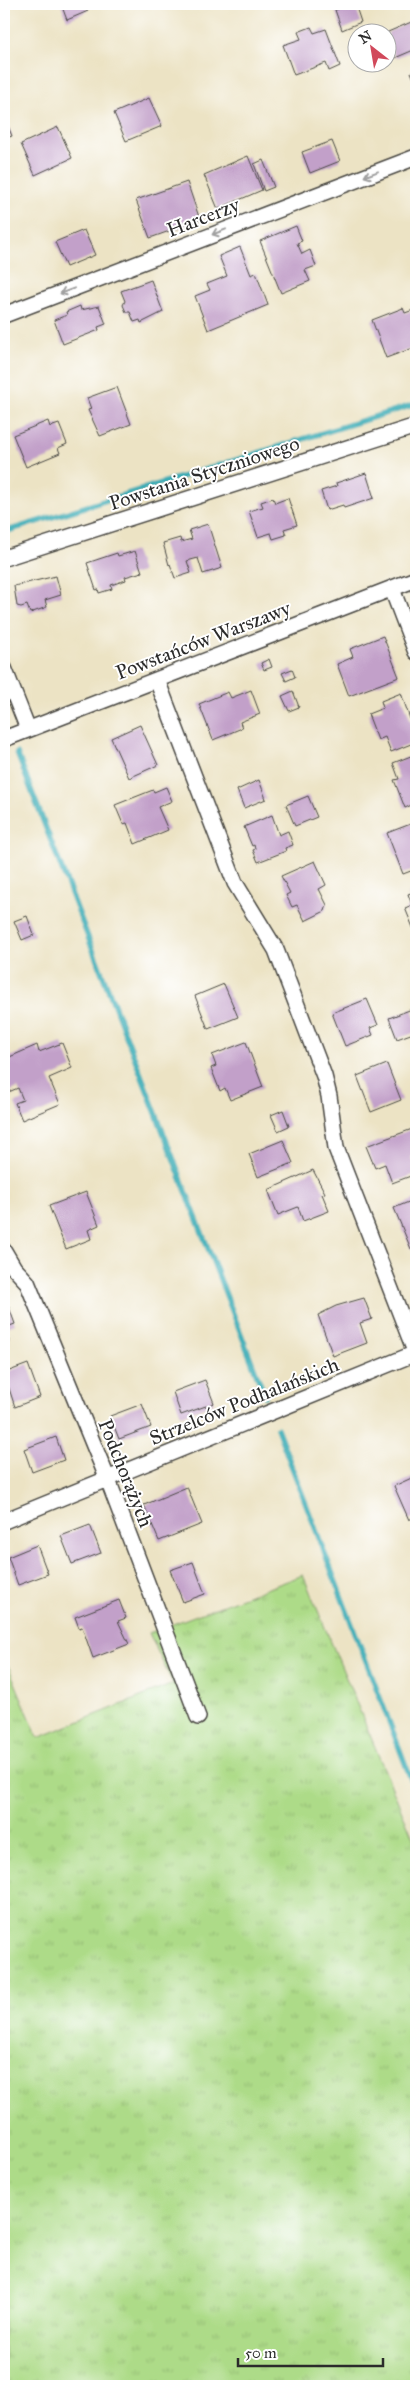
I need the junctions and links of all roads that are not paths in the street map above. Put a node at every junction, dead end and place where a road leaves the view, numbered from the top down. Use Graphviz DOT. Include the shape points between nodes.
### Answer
graph roads {
  1 [pos="416,157"];
  2 [pos="4,315"];
  3 [pos="416,426"];
  4 [pos="4,558"];
  5 [pos="416,579"];
  6 [pos="392,589"];
  7 [pos="416,652"];
  8 [pos="4,668"];
  9 [pos="157,680"];
  10 [pos="28,729"];
  11 [pos="4,739"];
  12 [pos="4,1251"];
  13 [pos="416,1354"];
  14 [pos="108,1480"];
  15 [pos="4,1521"];
  16 [pos="198,1717"];
  1 -- 2 [label="street, Harcerzy, one-way"];
  3 -- 4 [label="street, Powstania Styczniowego"];
  5 -- 6 [label="street, Powstańców Warszawy"];
  6 -- 7 [label="street"];
  6 -- 9 [label="street, Powstańców Warszawy"];
  8 -- 10 [label="street"];
  9 -- 10 [label="street, Powstańców Warszawy"];
  9 -- 13 [label="street" via="235,883 276,950 324,1076 336,1148"];
  10 -- 11 [label="street, Powstańców Warszawy"];
  12 -- 14 [label="street, Podchorążych" via="27,1282"];
  13 -- 14 [label="street, Strzelców Podhalańskich"];
  14 -- 15 [label="street, Strzelców Podhalańskich"];
  14 -- 16 [label="street, Podchorążych"];
}
